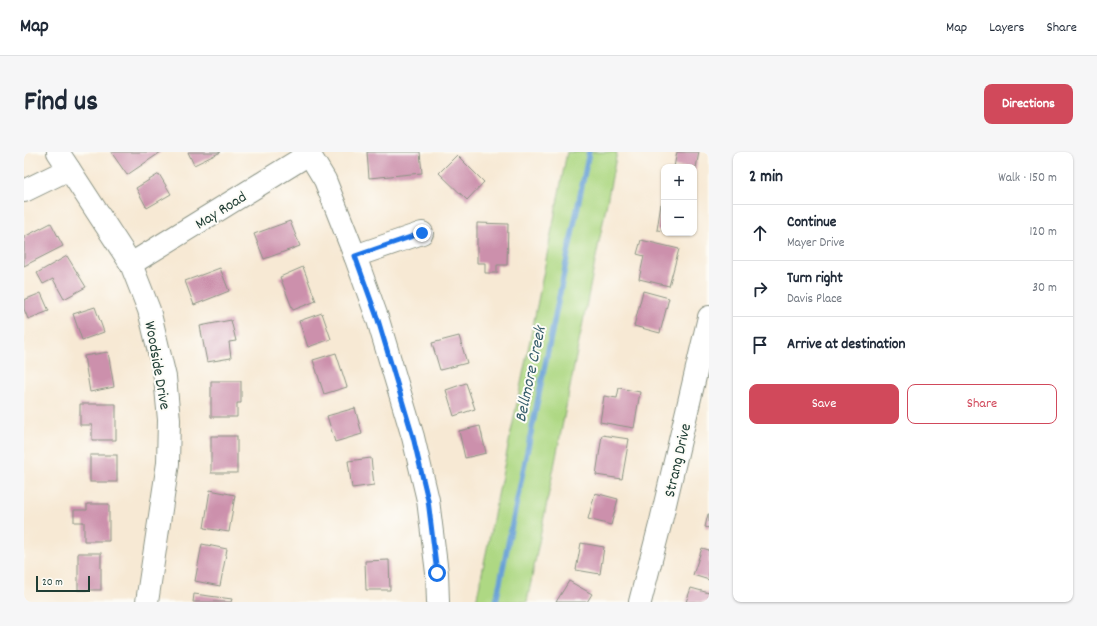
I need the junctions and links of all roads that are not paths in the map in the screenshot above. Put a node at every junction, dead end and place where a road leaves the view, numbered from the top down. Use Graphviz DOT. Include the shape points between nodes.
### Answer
graph roads {
  1 [pos="308,153"];
  2 [pos="63,160"];
  3 [pos="24,191"];
  4 [pos="422,233"];
  5 [pos="355,256"];
  6 [pos="131,264"];
  7 [pos="709,317"];
  8 [pos="147,602"];
  9 [pos="438,602"];
  10 [pos="640,602"];
  1 -- 5 [label="street" via="326,180"];
  1 -- 6 [label="street, May Road"];
  2 -- 3 [label="street"];
  2 -- 6 [label="street, Woodside Drive"];
  4 -- 5 [label="street"];
  5 -- 9 [label="street" via="378,320 413,437 428,500"];
  6 -- 8 [label="street, Woodside Drive" via="151,317 165,377 169,420 168,463"];
  7 -- 10 [label="street, Strang Drive"];
}
